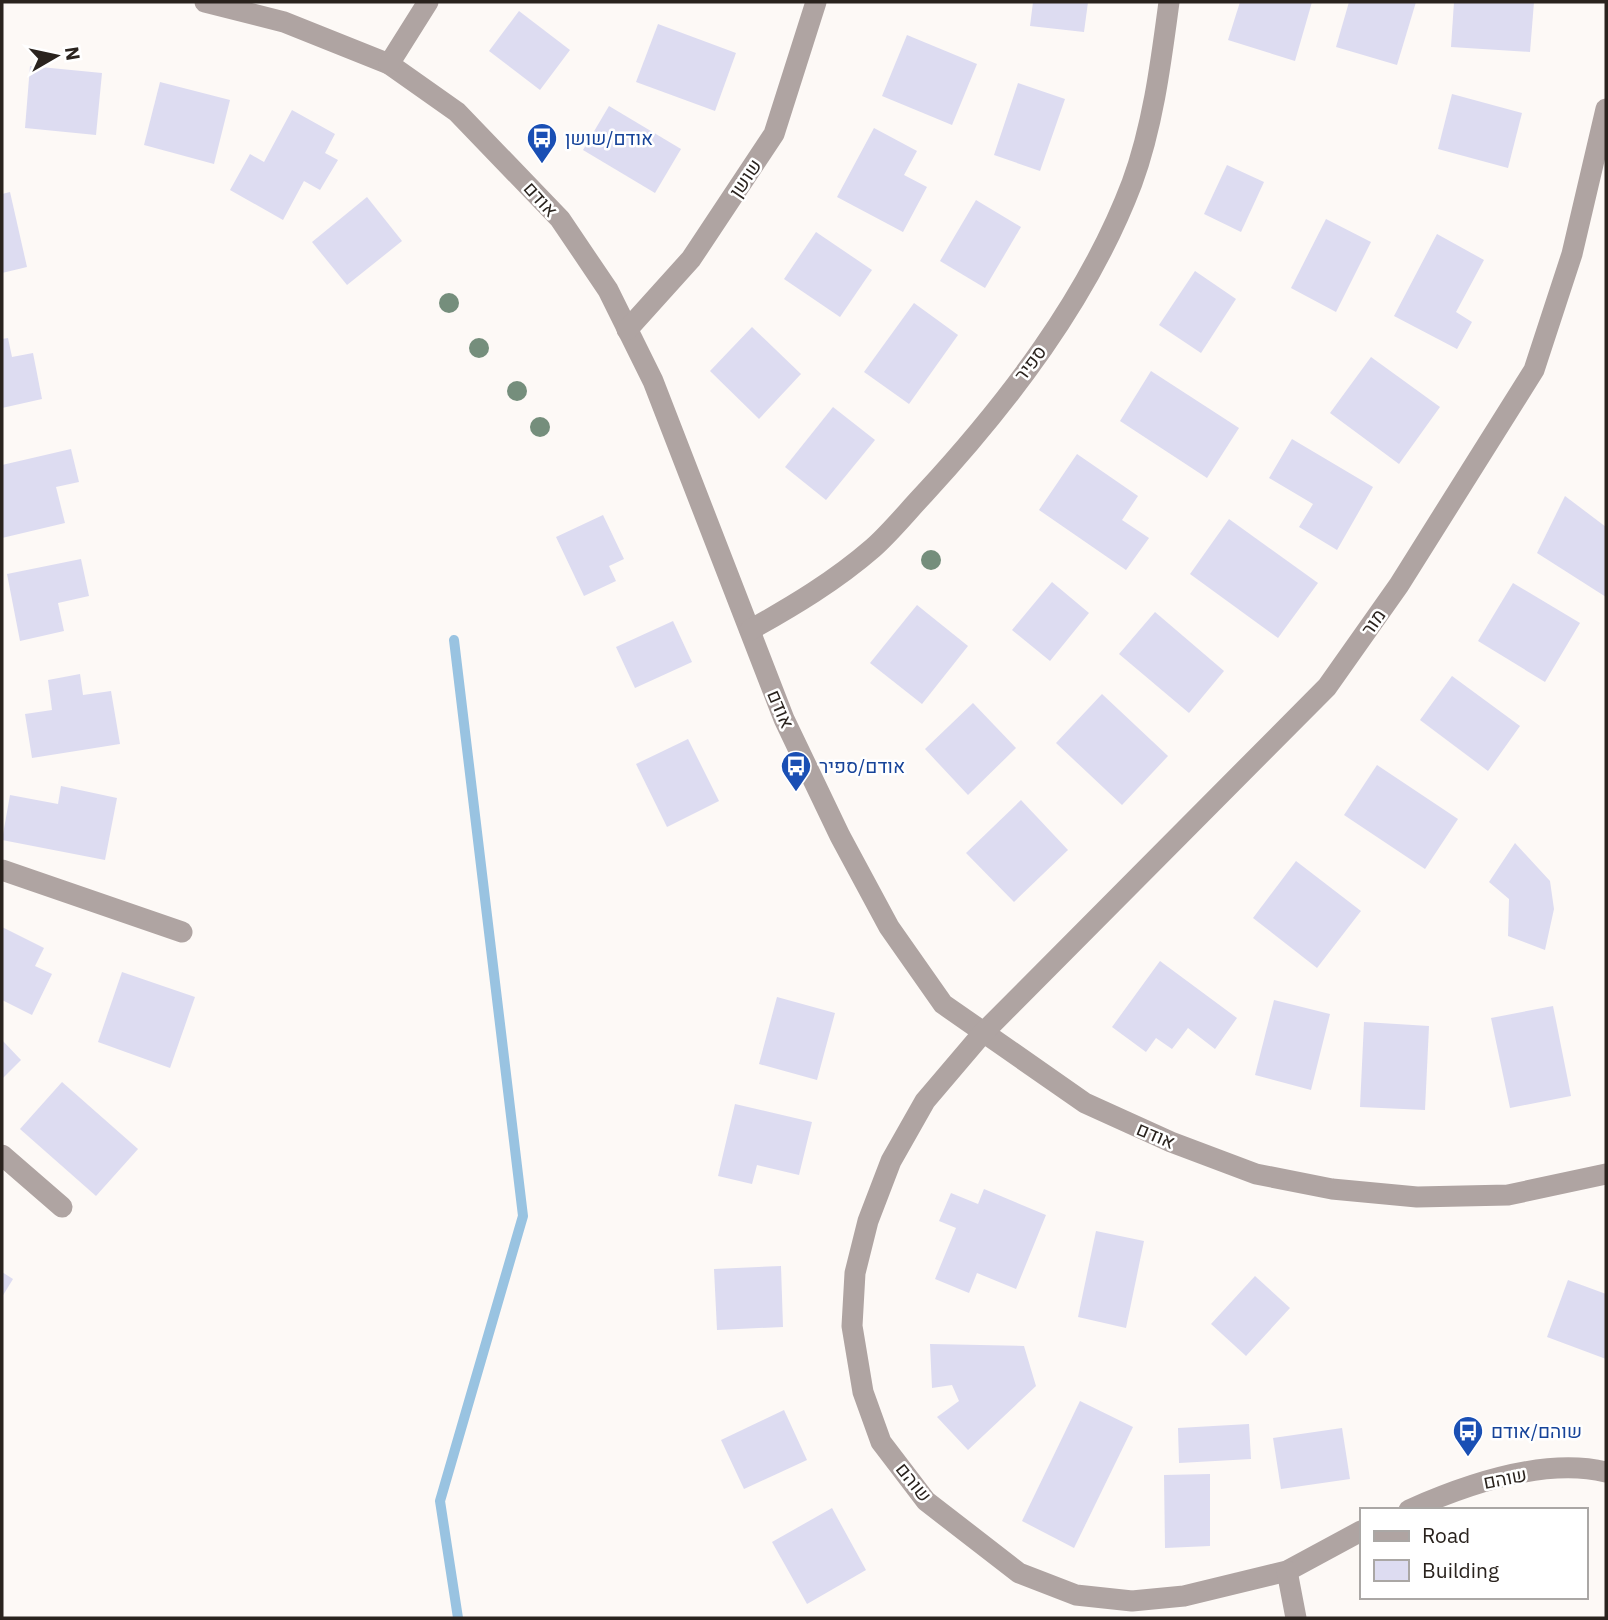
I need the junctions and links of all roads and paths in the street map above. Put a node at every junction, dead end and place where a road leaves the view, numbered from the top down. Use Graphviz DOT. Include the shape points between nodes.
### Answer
graph roads {
  1 [pos="205,2"];
  2 [pos="428,2"];
  3 [pos="816,2"];
  4 [pos="1169,2"];
  5 [pos="389,64"];
  6 [pos="1606,109"];
  7 [pos="627,330"];
  8 [pos="750,630"];
  9 [pos="2,870"];
  10 [pos="182,932"];
  11 [pos="982,1034"];
  12 [pos="2,1155"];
  13 [pos="1606,1174"];
  14 [pos="62,1207"];
  15 [pos="1606,1472"];
  16 [pos="1413,1508"];
  17 [pos="1360,1532"];
  18 [pos="1287,1571"];
  19 [pos="1296,1618"];
  1 -- 5 [label="street, אודם" via="284,22"];
  2 -- 5 [label="street"];
  3 -- 7 [label="street, שושן" via="775,134 691,259"];
  4 -- 8 [label="street, ספיר" via="1158,83 1132,183 1087,277 1041,350 953,462 874,547 815,594"];
  5 -- 7 [label="street, אודם" via="457,112 560,219 608,290"];
  6 -- 11 [label="street, מור" via="1572,254 1534,370 1399,585 1327,687"];
  7 -- 8 [label="street, אודם" via="653,381"];
  8 -- 11 [label="street, אודם" via="784,719 890,927 943,1004"];
  9 -- 10 [label="street"];
  11 -- 13 [label="street, אודם" via="1085,1103 1256,1174 1332,1189 1417,1198 1508,1195"];
  11 -- 18 [label="street, שוהם" via="925,1101 891,1161 868,1221 855,1273 852,1326 861,1379 881,1442 926,1501 1019,1573 1076,1595 1132,1601 1184,1596"];
  12 -- 14 [label="street"];
  15 -- 16 [label="street, שוהם" via="1590,1468 1531,1472 1461,1486"];
  17 -- 18 [label="street, שוהם"];
  18 -- 19 [label="street"];
}
